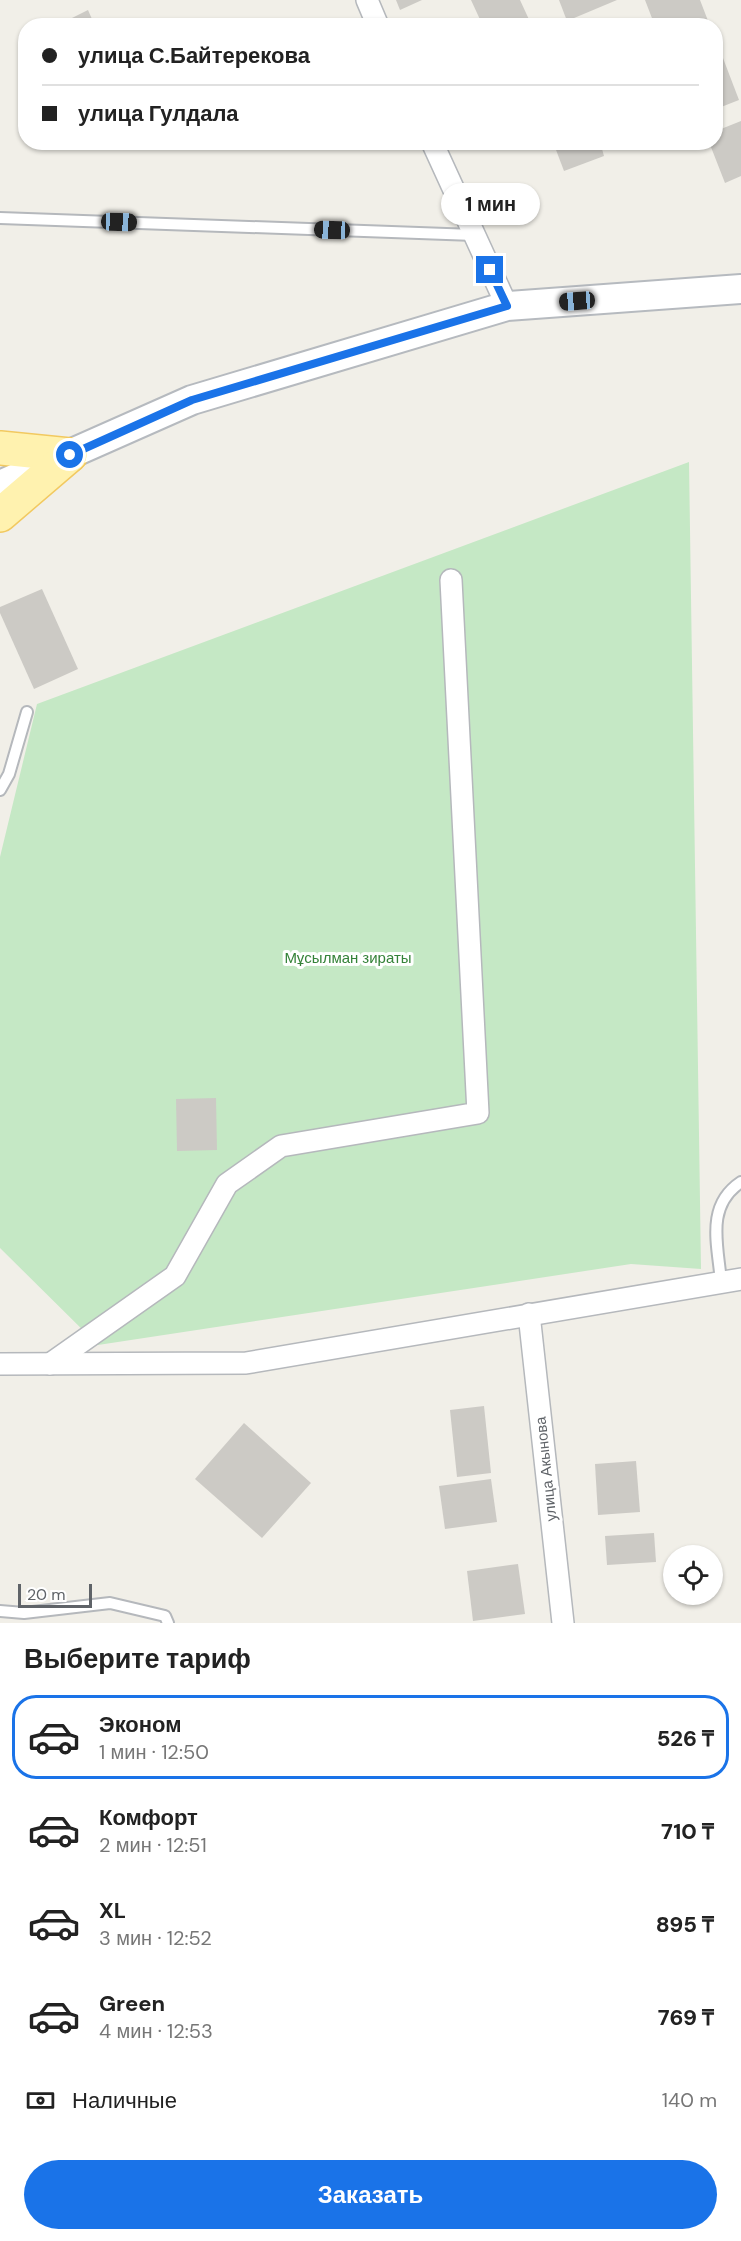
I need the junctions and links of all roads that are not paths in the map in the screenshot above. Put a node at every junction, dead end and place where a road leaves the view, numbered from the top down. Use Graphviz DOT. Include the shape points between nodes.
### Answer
graph roads {
  1 [pos="367,0"];
  2 [pos="375,18"];
  3 [pos="436,150"];
  4 [pos="0,218"];
  5 [pos="474,235"];
  6 [pos="741,289"];
  7 [pos="507,306"];
  8 [pos="0,448"];
  9 [pos="70,455"];
  10 [pos="0,485"];
  11 [pos="0,515"];
  12 [pos="451,580"];
  13 [pos="27,711"];
  14 [pos="0,790"];
  15 [pos="741,1182"];
  16 [pos="731,1281"];
  17 [pos="530,1314"];
  18 [pos="0,1364"];
  19 [pos="50,1364"];
  20 [pos="0,1611"];
  21 [pos="168,1623"];
  22 [pos="563,1623"];
  1 -- 2 [label="street"];
  3 -- 5 [label="street"];
  4 -- 5 [label="lane"];
  5 -- 7 [label="street"];
  6 -- 7 [label="main road"];
  7 -- 9 [label="main road" via="192,400"];
  8 -- 9 [label="main road"];
  9 -- 10 [label="main road"];
  9 -- 11 [label="main road"];
  12 -- 19 [label="street" via="478,1113 281,1146 227,1184 175,1276"];
  13 -- 14 [label="lane" via="9,774"];
  15 -- 16 [label="lane" via="727,1191 720,1203 717,1225"];
  16 -- 17 [label="street"];
  17 -- 19 [label="street" via="246,1363"];
  17 -- 22 [label="street, улица Акынова"];
  18 -- 19 [label="street"];
  20 -- 21 [label="lane" via="24,1613 110,1603 165,1616"];
}
